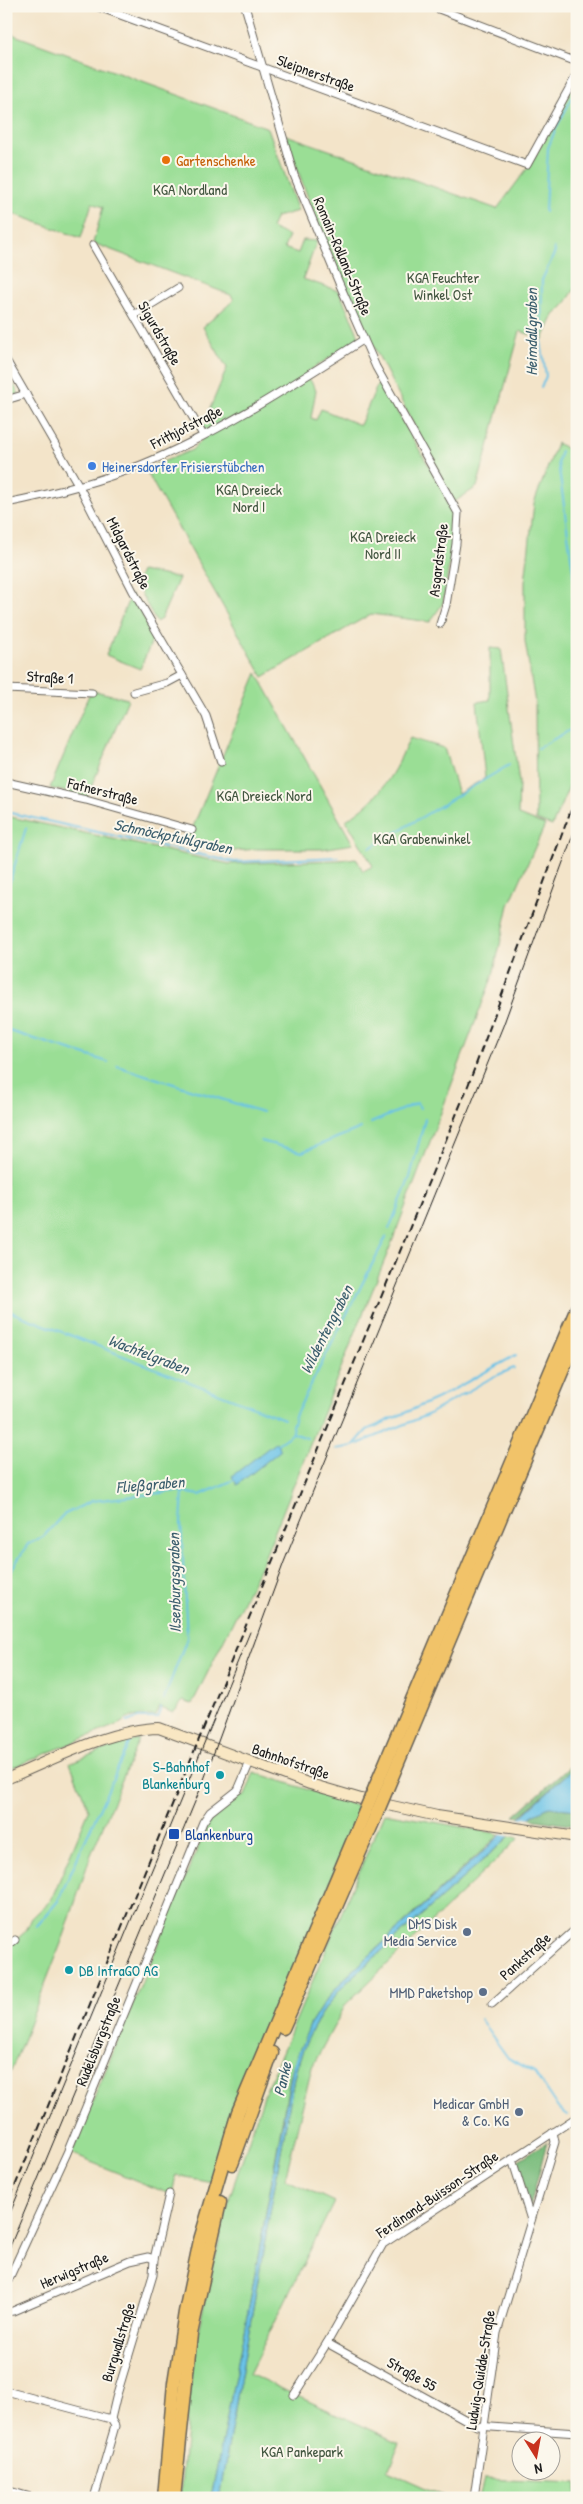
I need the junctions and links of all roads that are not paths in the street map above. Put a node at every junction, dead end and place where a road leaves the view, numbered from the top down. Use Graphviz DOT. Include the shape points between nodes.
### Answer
graph roads {
  1 [pos="96,6"];
  2 [pos="246,6"];
  3 [pos="431,6"];
  4 [pos="577,62"];
  5 [pos="262,67"];
  6 [pos="577,74"];
  7 [pos="93,245"];
  8 [pos="178,288"];
  9 [pos="134,316"];
  10 [pos="363,340"];
  11 [pos="6,360"];
  12 [pos="26,394"];
  13 [pos="6,400"];
  14 [pos="203,435"];
  15 [pos="79,486"];
  16 [pos="451,501"];
  17 [pos="6,503"];
  18 [pos="440,624"];
  19 [pos="182,675"];
  20 [pos="6,689"];
  21 [pos="134,692"];
  22 [pos="92,693"];
  23 [pos="220,762"];
  24 [pos="6,782"];
  25 [pos="192,830"];
  26 [pos="577,1308"];
  27 [pos="577,1336"];
  28 [pos="250,1762"];
  29 [pos="6,1779"];
  30 [pos="381,1787"];
  31 [pos="369,1818"];
  32 [pos="577,1837"];
  33 [pos="575,1933"];
  34 [pos="15,1940"];
  35 [pos="6,1947"];
  36 [pos="492,2004"];
  37 [pos="577,2117"];
  38 [pos="553,2132"];
  39 [pos="512,2159"];
  40 [pos="170,2194"];
  41 [pos="531,2220"];
  42 [pos="154,2259"];
  43 [pos="6,2285"];
  44 [pos="6,2312"];
  45 [pos="327,2343"];
  46 [pos="6,2391"];
  47 [pos="294,2395"];
  48 [pos="111,2419"];
  49 [pos="484,2428"];
  50 [pos="577,2433"];
  51 [pos="6,2490"];
  52 [pos="34,2498"];
  53 [pos="94,2498"];
  54 [pos="164,2498"];
  55 [pos="174,2498"];
  56 [pos="474,2498"];
  1 -- 5 [label="street, Sleipnerstraße"];
  2 -- 5 [label="street, Romain-Rolland-Straße"];
  3 -- 4 [label="street"];
  5 -- 6 [label="street, Sleipnerstraße" via="527,165"];
  5 -- 10 [label="street, Romain-Rolland-Straße" via="294,175"];
  7 -- 9 [label="street, Sigurdstraße"];
  8 -- 9 [label="street"];
  9 -- 14 [label="street, Sigurdstraße"];
  10 -- 14 [label="street, Frithjofstraße"];
  10 -- 16 [label="street, Romain-Rolland-Straße"];
  11 -- 12 [label="street, Midgardstraße"];
  12 -- 13 [label="street"];
  12 -- 15 [label="street, Midgardstraße"];
  14 -- 15 [label="street, Frithjofstraße" via="141,465"];
  15 -- 17 [label="street, Frithjofstraße"];
  15 -- 19 [label="street, Midgardstraße" via="133,591"];
  16 -- 18 [label="street, Asgardstraße" via="458,513 456,544"];
  19 -- 21 [label="street" via="167,683"];
  19 -- 23 [label="street, Midgardstraße" via="206,716"];
  20 -- 22 [label="street, Straße 1"];
  24 -- 25 [label="street, Fafnerstraße" via="86,800"];
  26 -- 30 [label="highway"];
  27 -- 30 [label="highway"];
  28 -- 29 [label="main road, Bahnhofstraße" via="170,1731 138,1729"];
  28 -- 32 [label="main road, Bahnhofstraße" via="361,1799 414,1812"];
  28 -- 43 [label="street, Rudelsburgstraße" via="238,1790 210,1812 203,1822 67,2153"];
  30 -- 31 [label="highway, bridge"];
  31 -- 54 [label="highway" via="238,2112 200,2240 185,2312 174,2383"];
  31 -- 55 [label="highway" via="272,2052 242,2130 218,2208 191,2334"];
  33 -- 36 [label="street, Pankstraße"];
  34 -- 35 [label="street"];
  37 -- 38 [label="street, Ferdinand-Buisson-Straße"];
  38 -- 39 [label="street, Ferdinand-Buisson-Straße"];
  38 -- 41 [label="street, Ludwig-Quidde-Straße" via="555,2142"];
  39 -- 41 [label="street"];
  39 -- 45 [label="street, Ferdinand-Buisson-Straße" via="384,2244"];
  40 -- 42 [label="street, Burgwallstraße"];
  41 -- 49 [label="street, Ludwig-Quidde-Straße" via="497,2333"];
  42 -- 44 [label="street, Herwigstraße" via="148,2256 130,2261"];
  42 -- 48 [label="street, Burgwallstraße" via="153,2275"];
  45 -- 47 [label="street, Ferdinand-Buisson-Straße"];
  45 -- 49 [label="street, Straße 55"];
  46 -- 48 [label="street"];
  48 -- 53 [label="street, Burgwallstraße" via="115,2426"];
  49 -- 50 [label="street"];
  49 -- 56 [label="street, Ludwig-Quidde-Straße"];
  51 -- 52 [label="street"];
}
